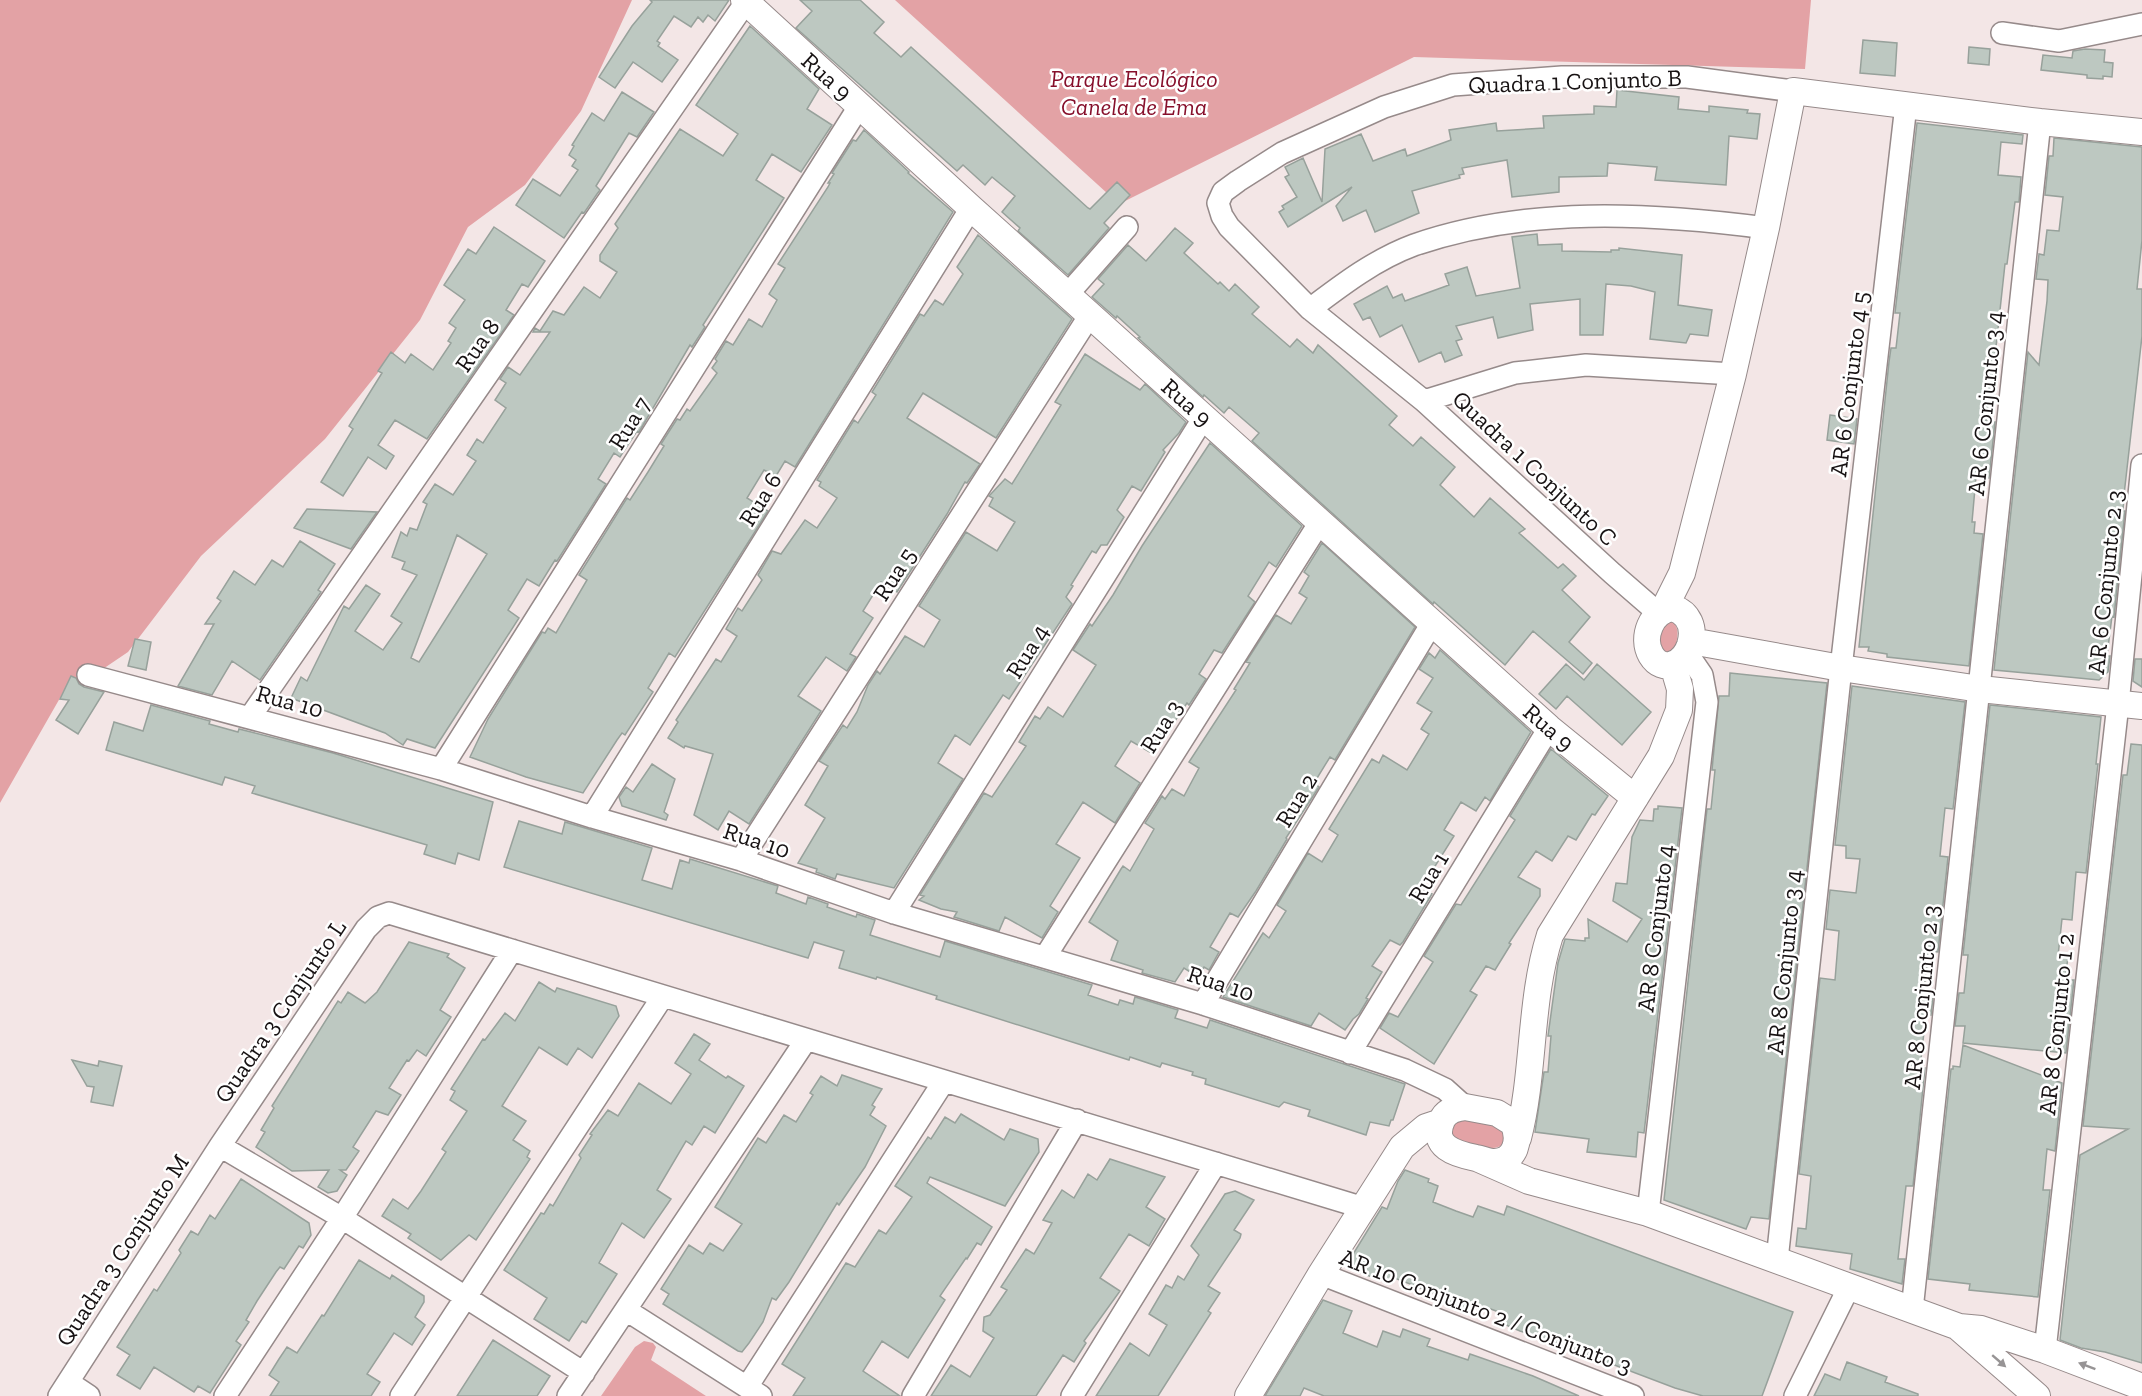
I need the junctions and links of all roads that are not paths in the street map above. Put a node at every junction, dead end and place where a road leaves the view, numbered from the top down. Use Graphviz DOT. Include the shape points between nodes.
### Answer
graph roads {
  1 [pos="745,1"];
  2 [pos="2142,24"];
  3 [pos="2002,33"];
  4 [pos="1793,91"];
  5 [pos="860,105"];
  6 [pos="1906,105"];
  7 [pos="2040,122"];
  8 [pos="2142,132"];
  9 [pos="971,208"];
  10 [pos="1127,227"];
  11 [pos="1766,228"];
  12 [pos="1067,295"];
  13 [pos="1310,309"];
  14 [pos="1090,315"];
  15 [pos="1733,374"];
  16 [pos="1424,401"];
  17 [pos="1204,417"];
  18 [pos="2142,465"];
  19 [pos="1320,522"];
  20 [pos="1612,573"];
  21 [pos="1432,623"];
  22 [pos="1677,633"];
  23 [pos="1648,640"];
  24 [pos="1841,668"];
  25 [pos="88,675"];
  26 [pos="1980,689"];
  27 [pos="2130,705"];
  28 [pos="250,717"];
  29 [pos="1549,728"];
  30 [pos="441,769"];
  31 [pos="1635,798"];
  32 [pos="592,817"];
  33 [pos="741,860"];
  34 [pos="894,913"];
  35 [pos="512,950"];
  36 [pos="1045,957"];
  37 [pos="663,996"];
  38 [pos="1203,1004"];
  39 [pos="806,1040"];
  40 [pos="1350,1053"];
  41 [pos="1528,1067"];
  42 [pos="944,1081"];
  43 [pos="1497,1113"];
  44 [pos="1450,1115"];
  45 [pos="1077,1120"];
  46 [pos="1516,1145"];
  47 [pos="220,1146"];
  48 [pos="1451,1153"];
  49 [pos="1479,1159"];
  50 [pos="1216,1163"];
  51 [pos="1389,1166"];
  52 [pos="1563,1189"];
  53 [pos="1364,1209"];
  54 [pos="1648,1213"];
  55 [pos="342,1218"];
  56 [pos="1777,1260"];
  57 [pos="1321,1274"];
  58 [pos="1849,1287"];
  59 [pos="465,1298"];
  60 [pos="626,1310"];
  61 [pos="1912,1310"];
  62 [pos="1959,1327"];
  63 [pos="2045,1350"];
  64 [pos="584,1373"];
  65 [pos="2142,1387"];
  66 [pos="64,1389"];
  67 [pos="754,1391"];
  68 [pos="89,1396"];
  69 [pos="225,1396"];
  70 [pos="401,1396"];
  71 [pos="568,1396"];
  72 [pos="913,1396"];
  73 [pos="1072,1396"];
  74 [pos="1248,1396"];
  75 [pos="1633,1396"];
  76 [pos="1795,1396"];
  77 [pos="2037,1396"];
  78 [pos="2047,1396"];
  1 -- 5 [label="street, Rua 9"];
  1 -- 28 [label="street, Rua 8"];
  2 -- 3 [label="street" via="2059,41"];
  4 -- 6 [label="street"];
  4 -- 11 [label="street"];
  4 -- 13 [label="street, Quadra 1 Conjunto B" via="1687,77 1562,77 1453,85 1374,112 1282,153 1223,192 1218,203 1229,227"];
  5 -- 9 [label="street, Rua 9"];
  5 -- 30 [label="street, Rua 7"];
  6 -- 7 [label="street"];
  6 -- 24 [label="street, AR 6 Conjunto 4 5"];
  7 -- 8 [label="street"];
  7 -- 26 [label="street, AR 6 Conjunto 3 4"];
  9 -- 12 [label="street, Rua 9"];
  9 -- 32 [label="street, Rua 6"];
  10 -- 12 [label="street"];
  11 -- 13 [label="street" via="1691,218 1562,217 1480,226 1404,250 1357,273"];
  11 -- 15 [label="street"];
  12 -- 14 [label="street, Rua 9"];
  13 -- 16 [label="street, Quadra 1 Conjunto C"];
  14 -- 17 [label="street, Rua 9"];
  14 -- 33 [label="street, Rua 5"];
  15 -- 16 [label="street" via="1586,365 1515,373"];
  15 -- 22 [label="street" via="1682,573"];
  16 -- 20 [label="street, Quadra 1 Conjunto C"];
  17 -- 19 [label="street, Rua 9"];
  17 -- 34 [label="street, Rua 4"];
  18 -- 27 [label="street, AR 6 Conjunto 2 3"];
  19 -- 21 [label="street, Rua 9"];
  19 -- 36 [label="street, Rua 3"];
  20 -- 22 [label="street, AR 8 Conjunto 4"];
  20 -- 23 [label="street"];
  21 -- 29 [label="street, Rua 9"];
  21 -- 38 [label="street, Rua 2"];
  22 -- 23 [label="street" via="1651,621"];
  22 -- 23 [label="street" via="1664,665 1651,655"];
  22 -- 24 [label="street"];
  22 -- 31 [label="street" via="1679,710 1660,756"];
  22 -- 54 [label="street, AR 8 Conjunto 4" via="1702,675 1707,702"];
  24 -- 26 [label="street"];
  24 -- 56 [label="street, AR 8 Conjunto 3 4"];
  25 -- 28 [label="street, Rua 10"];
  26 -- 27 [label="street"];
  26 -- 61 [label="street, AR 8 Conjunto 2 3"];
  27 -- 63 [label="street, AR 8 Conjunto 1 2"];
  28 -- 30 [label="street, Rua 10"];
  29 -- 31 [label="street, Rua 9"];
  29 -- 40 [label="street, Rua 1"];
  30 -- 32 [label="street, Rua 10"];
  31 -- 41 [label="street" via="1550,935"];
  32 -- 33 [label="street, Rua 10"];
  33 -- 34 [label="street, Rua 10"];
  34 -- 36 [label="street, Rua 10"];
  35 -- 37 [label="street"];
  35 -- 47 [label="street, Quadra 3 Conjunto L" via="389,913 378,917 366,929"];
  35 -- 55 [label="street"];
  36 -- 38 [label="street, Rua 10"];
  37 -- 39 [label="street"];
  37 -- 59 [label="street"];
  38 -- 40 [label="street, Rua 10"];
  39 -- 42 [label="street"];
  39 -- 60 [label="street"];
  40 -- 44 [label="street, Rua 10" via="1406,1070 1445,1089"];
  41 -- 43 [label="street" via="1514,1095"];
  41 -- 46 [label="street" via="1528,1092"];
  42 -- 45 [label="street"];
  42 -- 67 [label="street"];
  43 -- 44 [label="street"];
  43 -- 46 [label="street" via="1513,1123"];
  44 -- 48 [label="street" via="1439,1131"];
  44 -- 51 [label="street" via="1416,1134"];
  45 -- 50 [label="street"];
  45 -- 72 [label="street"];
  46 -- 49 [label="street" via="1504,1160"];
  46 -- 52 [label="street"];
  47 -- 55 [label="street"];
  47 -- 66 [label="street, Quadra 3 Conjunto M"];
  48 -- 49 [label="street"];
  48 -- 51 [label="street" via="1430,1148 1419,1150"];
  49 -- 52 [label="street" via="1528,1181"];
  50 -- 53 [label="street"];
  50 -- 73 [label="street"];
  51 -- 53 [label="street"];
  52 -- 54 [label="street"];
  53 -- 57 [label="street"];
  54 -- 56 [label="street"];
  55 -- 59 [label="street"];
  55 -- 69 [label="street"];
  56 -- 58 [label="street"];
  57 -- 74 [label="street"];
  57 -- 75 [label="street, AR 10 Conjunto 2 / Conjunto 3"];
  58 -- 61 [label="street"];
  58 -- 76 [label="street"];
  59 -- 64 [label="street"];
  59 -- 70 [label="street"];
  60 -- 64 [label="street"];
  60 -- 67 [label="street"];
  61 -- 62 [label="street"];
  62 -- 63 [label="street" via="1981,1329"];
  62 -- 77 [label="street, one-way"];
  65 -- 63 [label="street, one-way"];
  63 -- 78 [label="street" via="2043,1378"];
  64 -- 71 [label="street"];
  66 -- 68 [label="street"];
}
